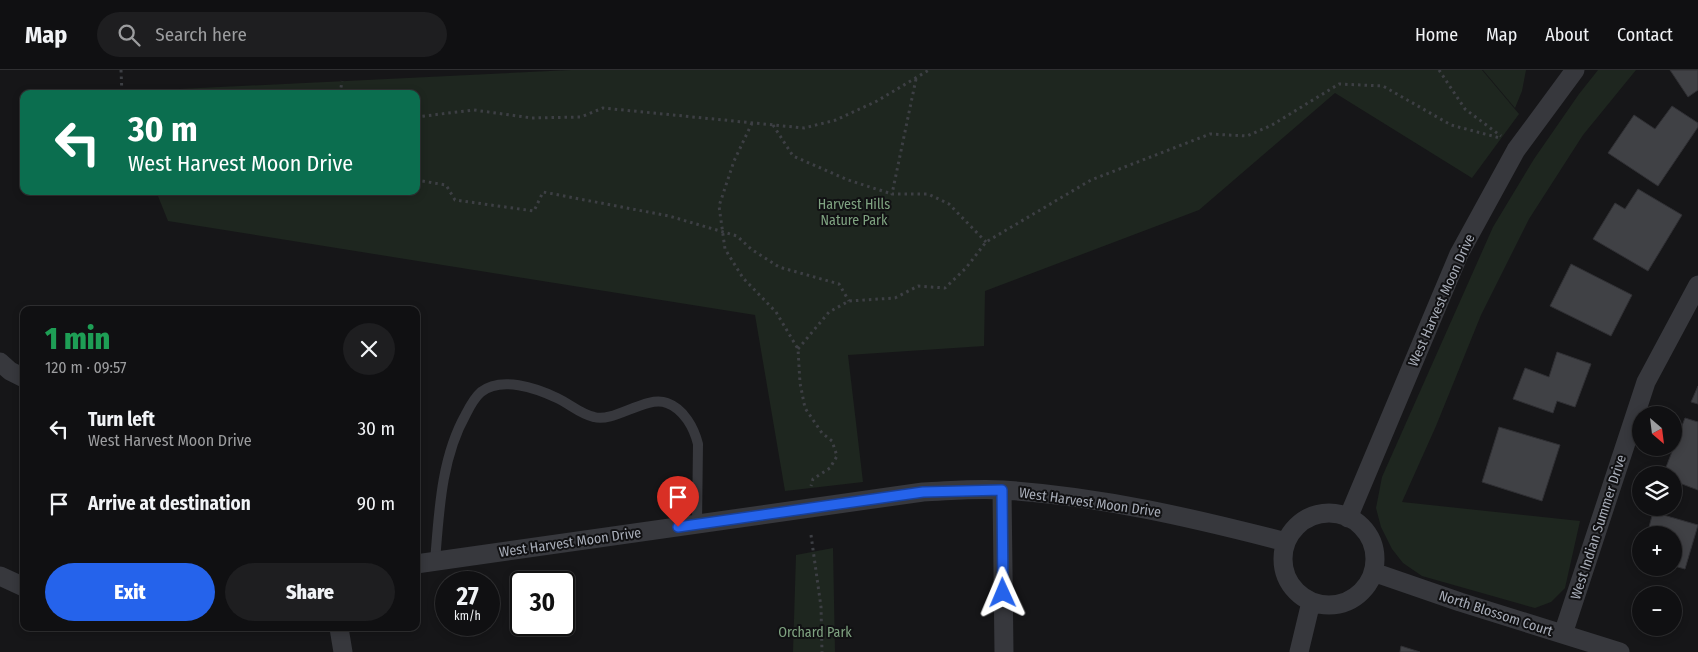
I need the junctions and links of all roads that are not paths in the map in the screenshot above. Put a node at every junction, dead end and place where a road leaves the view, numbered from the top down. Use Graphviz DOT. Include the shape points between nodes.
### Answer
graph roads {
  1 [pos="1575,70"];
  2 [pos="1698,285"];
  3 [pos="0,362"];
  4 [pos="20,376"];
  5 [pos="1002,490"];
  6 [pos="1348,518"];
  7 [pos="697,524"];
  8 [pos="1286,542"];
  9 [pos="435,562"];
  10 [pos="420,564"];
  11 [pos="1373,572"];
  12 [pos="0,576"];
  13 [pos="20,585"];
  14 [pos="1311,602"];
  15 [pos="340,631"];
  16 [pos="1563,634"];
  17 [pos="343,652"];
  18 [pos="1004,652"];
  19 [pos="1299,652"];
  20 [pos="1620,652"];
  1 -- 6 [label="street, West Harvest Moon Drive" via="1516,150 1459,254"];
  2 -- 16 [label="street, West Indian Summer Drive" via="1646,382"];
  3 -- 4 [label="street"];
  5 -- 7 [label="street, West Harvest Moon Drive" via="923,492"];
  5 -- 8 [label="street, West Harvest Moon Drive" via="1110,502 1206,521"];
  5 -- 18 [label="street"];
  6 -- 8 [label="street" via="1334,514 1312,517 1294,530"];
  6 -- 11 [label="street" via="1368,534 1375,559"];
  7 -- 9 [label="street, West Harvest Moon Drive"];
  7 -- 9 [label="lane" via="696,435 682,413 670,404 660,401 596,418 535,390 511,384 490,387 473,401 457,429 440,499"];
  8 -- 14 [label="street" via="1284,570 1299,594"];
  9 -- 10 [label="street, West Harvest Moon Drive"];
  11 -- 14 [label="street" via="1355,597 1341,604"];
  11 -- 16 [label="street, North Blossom Court"];
  12 -- 13 [label="street"];
  14 -- 19 [label="street"];
  15 -- 17 [label="street"];
  16 -- 20 [label="street, North Blossom Court"];
}
